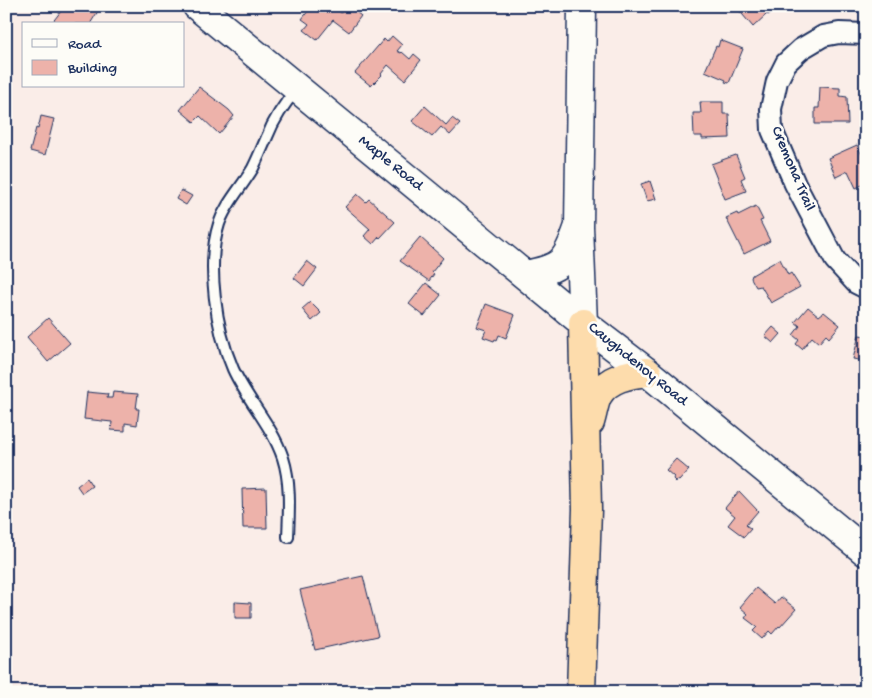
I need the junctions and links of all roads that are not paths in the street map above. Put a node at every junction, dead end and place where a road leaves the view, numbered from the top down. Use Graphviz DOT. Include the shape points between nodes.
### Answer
graph roads {
  1 [pos="197,6"];
  2 [pos="582,6"];
  3 [pos="866,34"];
  4 [pos="297,89"];
  5 [pos="579,227"];
  6 [pos="525,274"];
  7 [pos="866,288"];
  8 [pos="584,323"];
  9 [pos="647,372"];
  10 [pos="586,435"];
  11 [pos="288,537"];
  12 [pos="866,552"];
  13 [pos="581,692"];
  1 -- 4 [label="street, Maple Road"];
  2 -- 5 [label="street, Caughdenoy Road"];
  3 -- 7 [label="street, Cremona Trail" via="823,36 801,49 786,63 777,81 771,109 772,130 795,184 835,260 856,283"];
  4 -- 6 [label="street, Maple Road"];
  4 -- 11 [label="lane" via="281,110 252,169 220,223 213,269 222,338 233,369 270,429 283,459 288,482"];
  5 -- 6 [label="street" via="570,254 559,264 546,271"];
  5 -- 8 [label="street, Caughdenoy Road"];
  6 -- 8 [label="street, Maple Road"];
  8 -- 9 [label="street, Caughdenoy Road"];
  8 -- 10 [label="highway"];
  9 -- 10 [label="highway" via="613,380 598,394"];
  9 -- 12 [label="street, Caughdenoy Road"];
  10 -- 13 [label="highway"];
}
